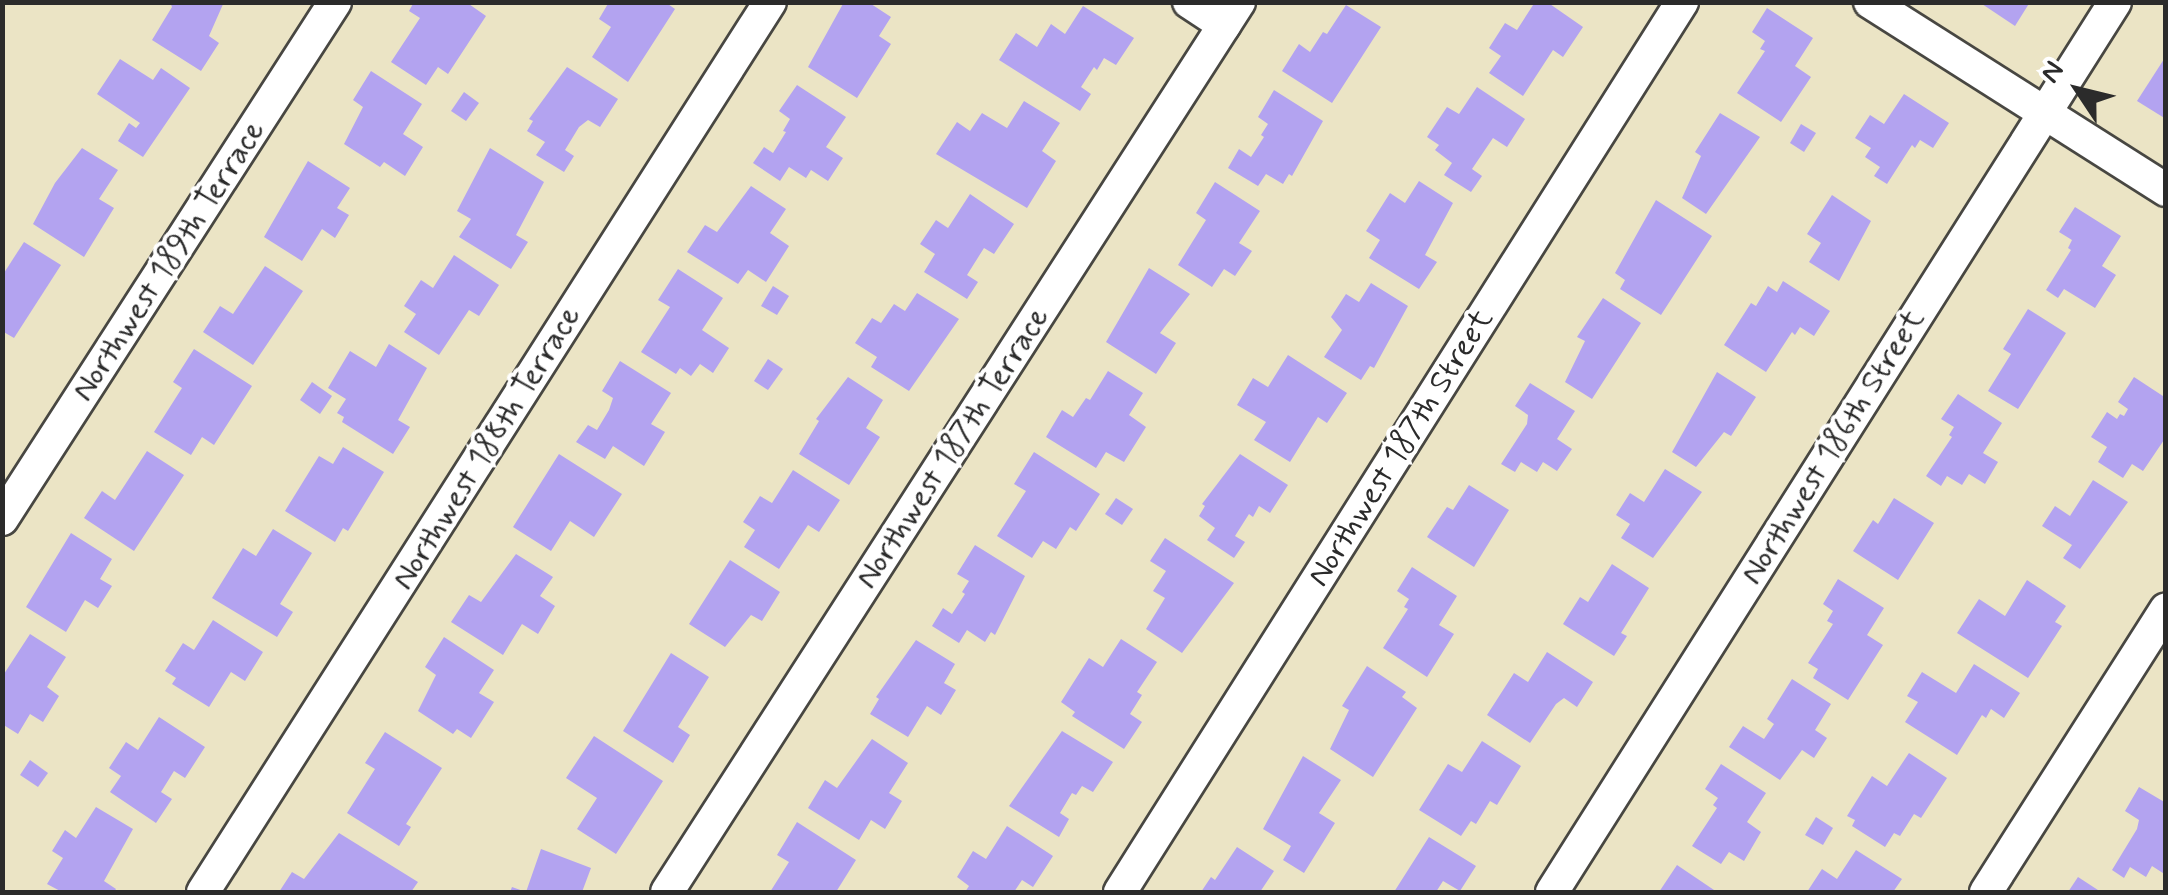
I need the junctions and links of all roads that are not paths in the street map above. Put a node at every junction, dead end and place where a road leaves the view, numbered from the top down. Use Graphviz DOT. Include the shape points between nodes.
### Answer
graph roads {
  1 [pos="335,2"];
  2 [pos="770,2"];
  3 [pos="1189,2"];
  4 [pos="1682,2"];
  5 [pos="1870,2"];
  6 [pos="2115,2"];
  7 [pos="1231,14"];
  8 [pos="2044,113"];
  9 [pos="2166,190"];
  10 [pos="2,519"];
  11 [pos="2166,609"];
  12 [pos="204,892"];
  13 [pos="667,892"];
  14 [pos="1120,892"];
  15 [pos="1552,892"];
  16 [pos="1986,892"];
  1 -- 10 [label="street, Northwest 189th Terrace"];
  2 -- 12 [label="street, Northwest 188th Terrace"];
  3 -- 7 [label="street"];
  4 -- 14 [label="street, Northwest 187th Street"];
  5 -- 8 [label="street"];
  6 -- 8 [label="street, Northwest 186th Street"];
  7 -- 13 [label="street, Northwest 187th Terrace"];
  8 -- 9 [label="street"];
  8 -- 15 [label="street, Northwest 186th Street"];
  11 -- 16 [label="street"];
}
